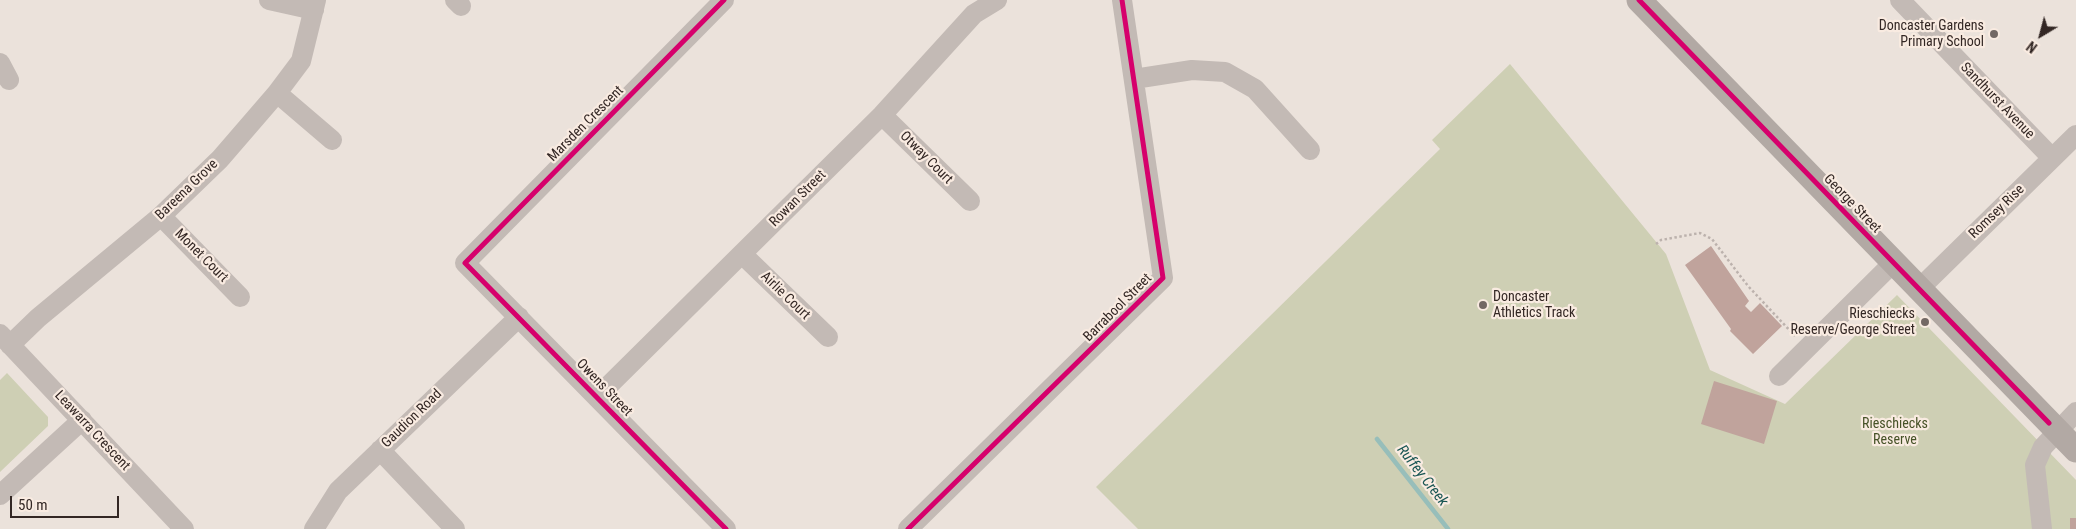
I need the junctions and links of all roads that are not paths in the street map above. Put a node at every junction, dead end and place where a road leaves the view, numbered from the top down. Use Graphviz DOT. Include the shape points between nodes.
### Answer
graph roads {
  1 [pos="268,0"];
  2 [pos="724,0"];
  3 [pos="997,0"];
  4 [pos="1122,0"];
  5 [pos="1639,0"];
  6 [pos="1900,0"];
  7 [pos="315,5"];
  8 [pos="1134,79"];
  9 [pos="277,93"];
  10 [pos="882,115"];
  11 [pos="2076,135"];
  12 [pos="332,140"];
  13 [pos="1310,150"];
  14 [pos="2052,158"];
  15 [pos="970,201"];
  16 [pos="161,216"];
  17 [pos="743,255"];
  18 [pos="465,263"];
  19 [pos="1893,263"];
  20 [pos="1919,289"];
  21 [pos="240,297"];
  22 [pos="519,317"];
  23 [pos="828,337"];
  24 [pos="5,340"];
  25 [pos="1779,376"];
  26 [pos="597,397"];
  27 [pos="2076,412"];
  28 [pos="82,420"];
  29 [pos="2057,431"];
  30 [pos="380,450"];
  31 [pos="2076,450"];
  32 [pos="0,495"];
  33 [pos="184,529"];
  34 [pos="314,529"];
  35 [pos="455,529"];
  36 [pos="726,529"];
  37 [pos="908,529"];
  38 [pos="2042,529"];
  1 -- 7 [label="street"];
  2 -- 18 [label="street, Marsden Crescent"];
  3 -- 10 [label="street, Rowan Street" via="974,14"];
  4 -- 8 [label="street, Barrabool Street"];
  5 -- 19 [label="main road, George Street"];
  6 -- 14 [label="street, Sandhurst Avenue"];
  7 -- 9 [label="street, Bareena Grove" via="301,61"];
  8 -- 13 [label="street" via="1192,70 1225,72 1254,89"];
  8 -- 37 [label="street, Barrabool Street" via="1164,278"];
  9 -- 12 [label="street"];
  9 -- 16 [label="street, Bareena Grove" via="220,158"];
  10 -- 15 [label="street, Otway Court"];
  10 -- 17 [label="street, Rowan Street"];
  11 -- 14 [label="street, Romsey Rise"];
  14 -- 20 [label="street, Romsey Rise"];
  16 -- 21 [label="street, Monet Court"];
  16 -- 24 [label="street, Bareena Grove" via="38,318"];
  17 -- 23 [label="street, Airlie Court"];
  17 -- 26 [label="street, Rowan Street"];
  18 -- 22 [label="street, Owens Street"];
  19 -- 20 [label="main road, George Street"];
  19 -- 25 [label="street"];
  20 -- 29 [label="main road, George Street"];
  22 -- 26 [label="street, Owens Street"];
  22 -- 30 [label="street, Gaudion Road"];
  24 -- 28 [label="street, Leawarra Crescent"];
  26 -- 36 [label="street, Owens Street"];
  27 -- 29 [label="street"];
  28 -- 32 [label="street"];
  28 -- 33 [label="street, Leawarra Crescent"];
  29 -- 31 [label="main road, George Street"];
  29 -- 38 [label="street" via="2042,447 2036,466"];
  30 -- 34 [label="street, Gaudion Road" via="338,491"];
  30 -- 35 [label="street"];
}
